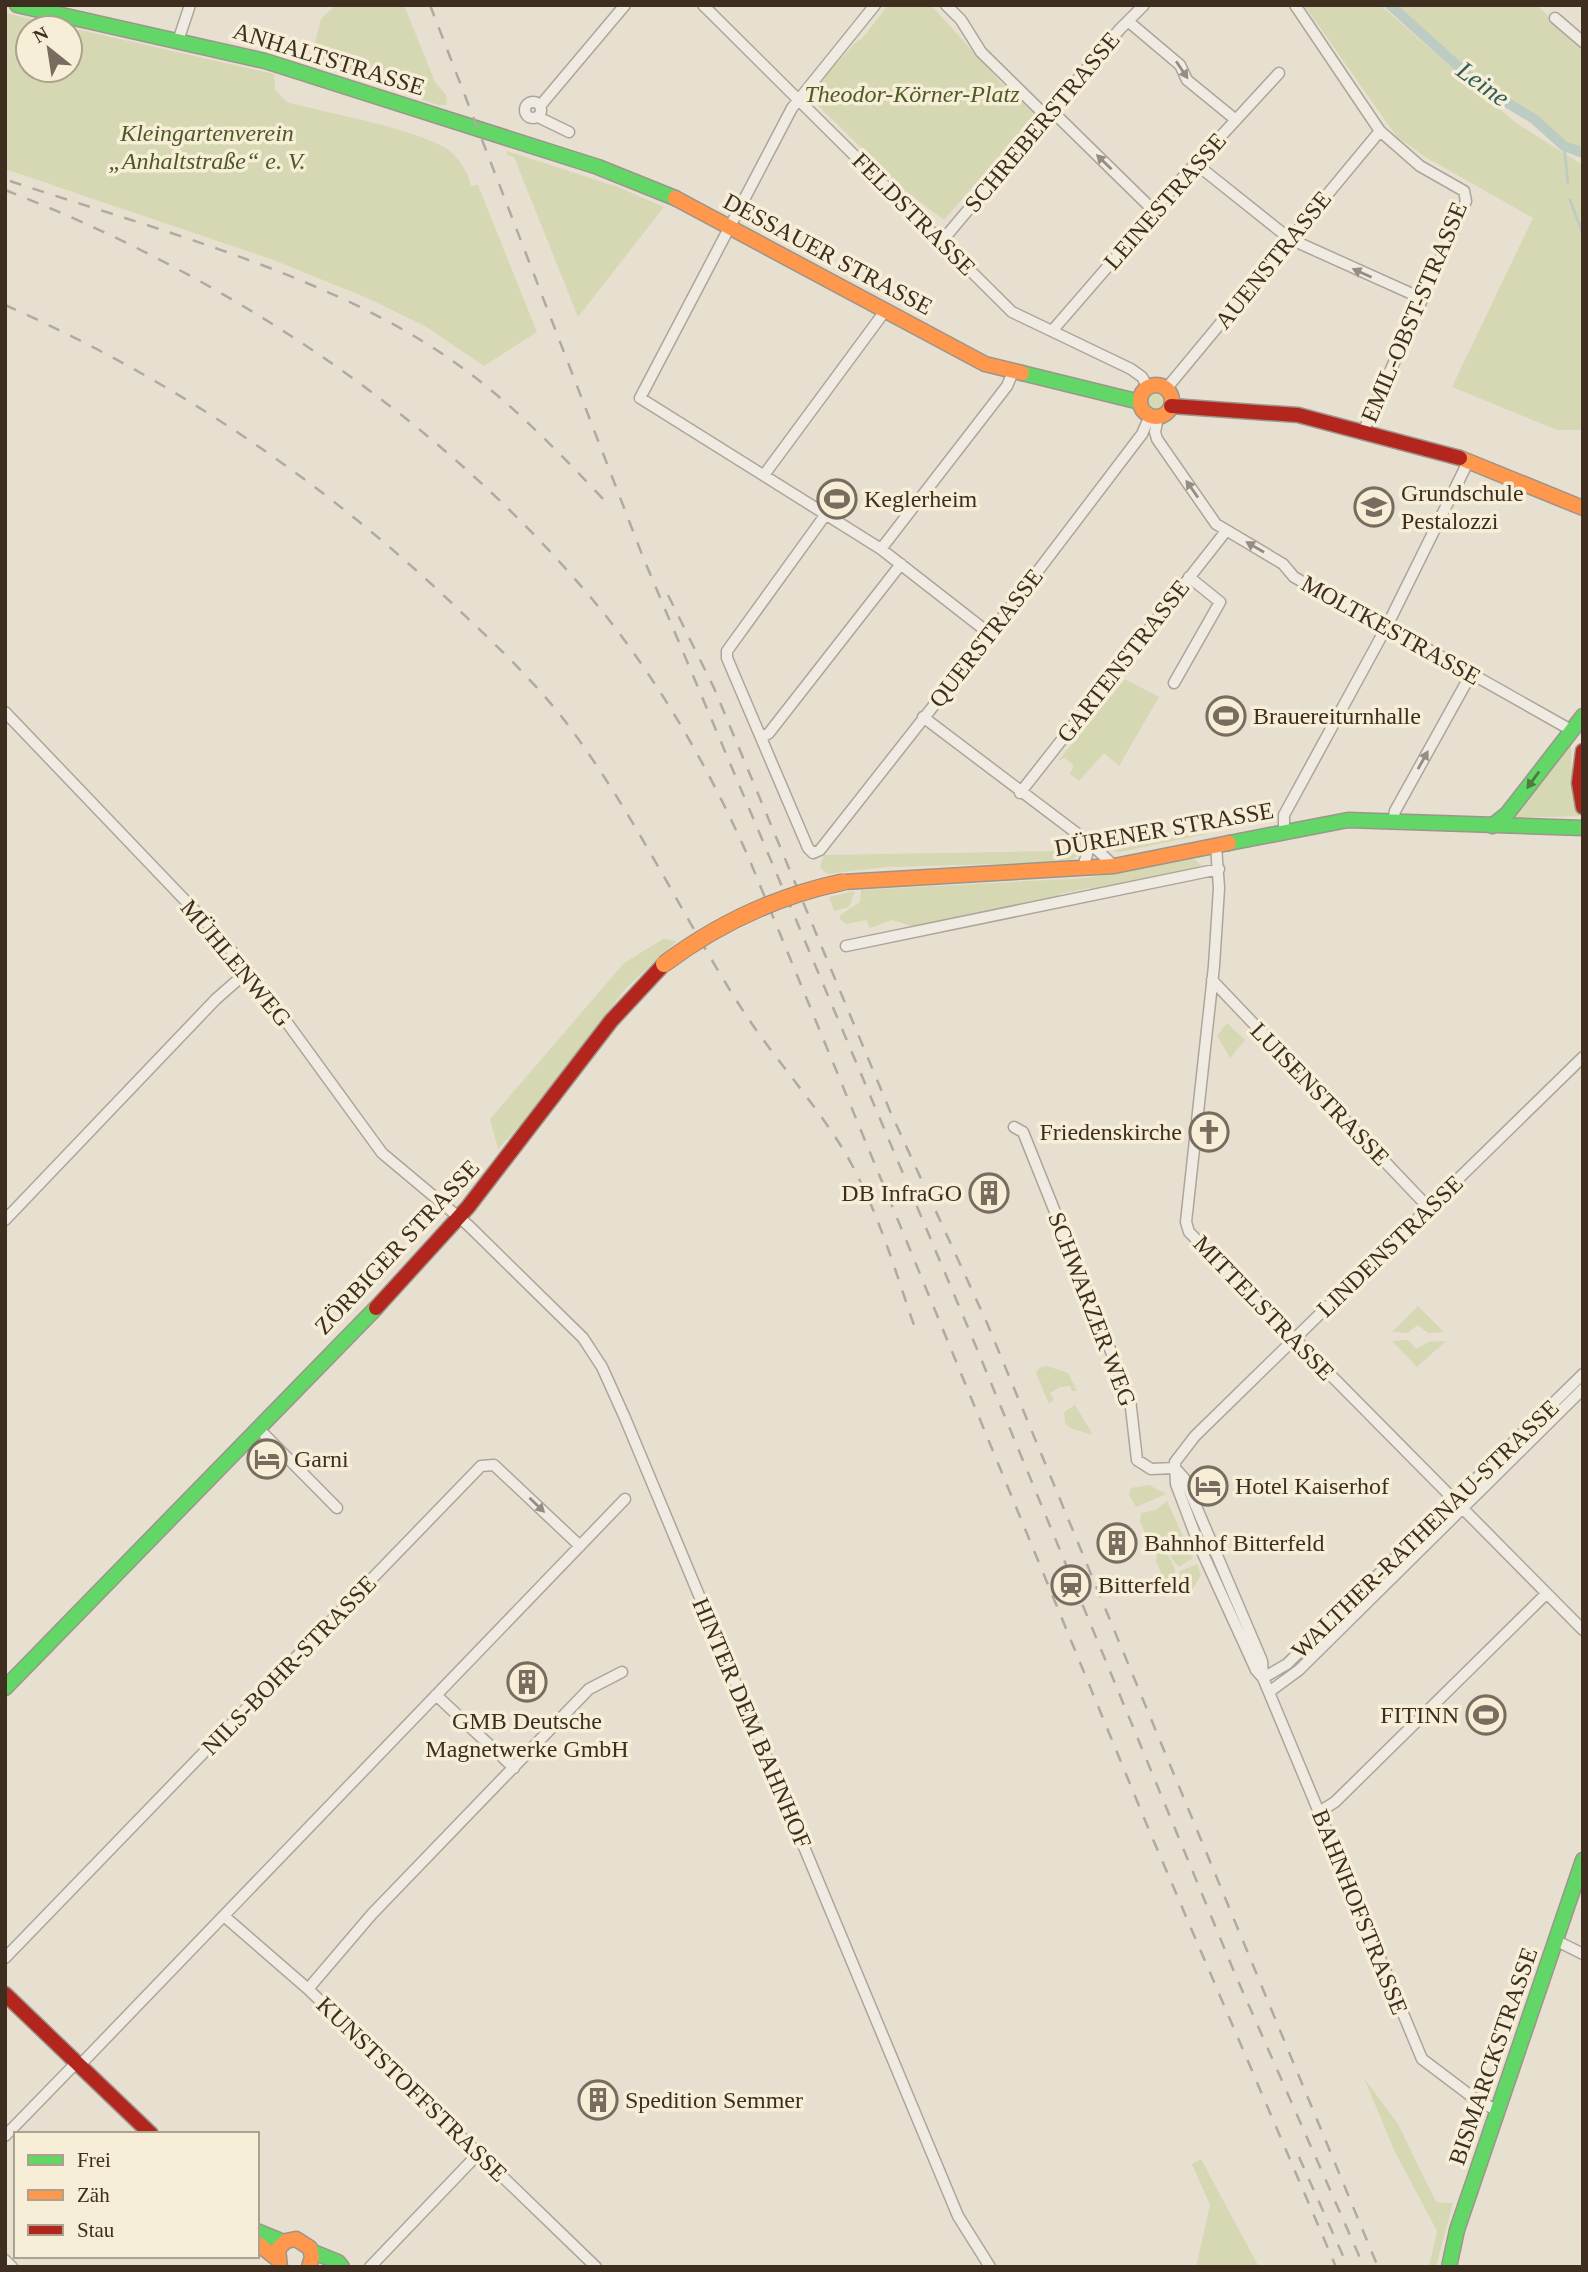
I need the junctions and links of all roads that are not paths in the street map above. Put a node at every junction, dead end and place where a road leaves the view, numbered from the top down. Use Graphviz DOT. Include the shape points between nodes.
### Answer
graph roads {
  1 [pos="17,5"];
  2 [pos="190,5"];
  3 [pos="625,5"];
  4 [pos="703,5"];
  5 [pos="875,5"];
  6 [pos="946,5"];
  7 [pos="1144,5"];
  8 [pos="1295,5"];
  9 [pos="1555,18"];
  10 [pos="1129,22"];
  11 [pos="178,41"];
  12 [pos="1583,42"];
  13 [pos="1279,73"];
  14 [pos="798,98"];
  15 [pos="1049,113"];
  16 [pos="1236,120"];
  17 [pos="1380,131"];
  18 [pos="569,132"];
  19 [pos="498,135"];
  20 [pos="1196,163"];
  21 [pos="1153,210"];
  22 [pos="728,227"];
  23 [pos="1290,239"];
  24 [pos="942,241"];
  25 [pos="1421,299"];
  26 [pos="884,311"];
  27 [pos="1052,331"];
  28 [pos="1013,372"];
  29 [pos="1148,387"];
  30 [pos="1166,388"];
  31 [pos="1140,401"];
  32 [pos="1159,413"];
  33 [pos="1363,432"];
  34 [pos="1469,460"];
  35 [pos="764,475"];
  36 [pos="1583,509"];
  37 [pos="826,514"];
  38 [pos="1226,531"];
  39 [pos="881,549"];
  40 [pos="901,564"];
  41 [pos="1189,577"];
  42 [pos="1387,626"];
  43 [pos="990,634"];
  44 [pos="1471,674"];
  45 [pos="1174,683"];
  46 [pos="5,712"];
  47 [pos="1583,716"];
  48 [pos="923,718"];
  49 [pos="1571,730"];
  50 [pos="761,738"];
  51 [pos="1583,751"];
  52 [pos="1020,793"];
  53 [pos="1583,807"];
  54 [pos="1393,821"];
  55 [pos="1492,826"];
  56 [pos="1583,828"];
  57 [pos="1284,832"];
  58 [pos="1085,841"];
  59 [pos="1216,846"];
  60 [pos="1114,866"];
  61 [pos="1082,869"];
  62 [pos="1219,869"];
  63 [pos="842,882"];
  64 [pos="846,946"];
  65 [pos="248,971"];
  66 [pos="1212,980"];
  67 [pos="1583,1057"];
  68 [pos="1014,1127"];
  69 [pos="1429,1208"];
  70 [pos="458,1217"];
  71 [pos="5,1220"];
  72 [pos="1294,1339"];
  73 [pos="1583,1374"];
  74 [pos="1583,1390"];
  75 [pos="258,1428"];
  76 [pos="1175,1468"];
  77 [pos="625,1499"];
  78 [pos="1457,1507"];
  79 [pos="337,1508"];
  80 [pos="580,1546"];
  81 [pos="1546,1594"];
  82 [pos="1583,1630"];
  83 [pos="622,1672"];
  84 [pos="1264,1678"];
  85 [pos="5,1688"];
  86 [pos="1269,1692"];
  87 [pos="436,1695"];
  88 [pos="514,1768"];
  89 [pos="1318,1812"];
  90 [pos="1583,1860"];
  91 [pos="224,1916"];
  92 [pos="1557,1941"];
  93 [pos="1583,1954"];
  94 [pos="5,1958"];
  95 [pos="308,1989"];
  96 [pos="5,1994"];
  97 [pos="5,2007"];
  98 [pos="76,2066"];
  99 [pos="1498,2111"];
  100 [pos="135,2132"];
  101 [pos="148,2132"];
  102 [pos="5,2136"];
  103 [pos="478,2154"];
  104 [pos="259,2232"];
  105 [pos="284,2242"];
  106 [pos="259,2245"];
  107 [pos="5,2260"];
  108 [pos="310,2261"];
  109 [pos="278,2262"];
  110 [pos="12,2267"];
  111 [pos="324,2267"];
  112 [pos="342,2267"];
  113 [pos="370,2267"];
  114 [pos="596,2267"];
  115 [pos="990,2267"];
  116 [pos="1448,2267"];
  1 -- 11 [label="main road, ANHALTSTRASSE"];
  2 -- 11 [label="street"];
  3 -- 18 [label="street" via="540,106 538,117"];
  4 -- 14 [label="street, FELDSTRASSE"];
  5 -- 14 [label="street"];
  6 -- 15 [label="street" via="981,52"];
  7 -- 10 [label="street, SCHREBERSTRASSE"];
  8 -- 17 [label="street"];
  9 -- 12 [label="street"];
  10 -- 15 [label="street, SCHREBERSTRASSE"];
  10 -- 16 [label="street, one-way" via="1180,65 1187,80"];
  11 -- 19 [label="main road, ANHALTSTRASSE" via="265,61"];
  13 -- 16 [label="street, LEINESTRASSE"];
  14 -- 22 [label="street"];
  14 -- 24 [label="street, FELDSTRASSE"];
  21 -- 15 [label="street, one-way"];
  15 -- 24 [label="street, SCHREBERSTRASSE"];
  16 -- 20 [label="street, LEINESTRASSE"];
  17 -- 23 [label="street, AUENSTRASSE"];
  17 -- 25 [label="street, EMIL-OBST-STRASSE" via="1420,166 1464,191 1466,201"];
  19 -- 22 [label="main road, DESSAUER STRASSE" via="632,179"];
  20 -- 21 [label="street, LEINESTRASSE"];
  20 -- 23 [label="street"];
  21 -- 27 [label="street, LEINESTRASSE"];
  22 -- 26 [label="main road, DESSAUER STRASSE"];
  22 -- 35 [label="street" via="640,398"];
  25 -- 23 [label="street, one-way"];
  23 -- 30 [label="street, AUENSTRASSE"];
  24 -- 27 [label="street, FELDSTRASSE" via="1012,312"];
  25 -- 33 [label="street, EMIL-OBST-STRASSE"];
  26 -- 28 [label="main road, DESSAUER STRASSE" via="985,364"];
  26 -- 35 [label="street"];
  27 -- 29 [label="street, FELDSTRASSE" via="1134,371"];
  28 -- 31 [label="main road, DESSAUER STRASSE"];
  28 -- 39 [label="street" via="1007,386"];
  29 -- 30 [label="main road"];
  29 -- 31 [label="main road"];
  30 -- 32 [label="main road" via="1170,395"];
  31 -- 32 [label="main road" via="1143,410"];
  32 -- 33 [label="main road" via="1298,415"];
  38 -- 32 [label="street, MOLTKESTRASSE, one-way" via="1216,524 1157,439"];
  32 -- 43 [label="street, QUERSTRASSE"];
  33 -- 34 [label="main road"];
  34 -- 36 [label="main road"];
  34 -- 42 [label="street"];
  35 -- 37 [label="street"];
  37 -- 39 [label="street"];
  37 -- 50 [label="street" via="731,644 727,658"];
  38 -- 41 [label="street, GARTENSTRASSE"];
  42 -- 38 [label="street, MOLTKESTRASSE, one-way" via="1294,577 1283,564"];
  39 -- 40 [label="street"];
  40 -- 43 [label="street"];
  40 -- 50 [label="street"];
  41 -- 45 [label="street" via="1220,602"];
  41 -- 52 [label="street, GARTENSTRASSE"];
  42 -- 44 [label="street, MOLTKESTRASSE"];
  42 -- 57 [label="street" via="1284,815"];
  43 -- 48 [label="street, QUERSTRASSE"];
  44 -- 49 [label="street, MOLTKESTRASSE"];
  54 -- 44 [label="street, one-way"];
  46 -- 65 [label="street, MÜHLENWEG"];
  47 -- 49 [label="main road"];
  48 -- 50 [label="street, QUERSTRASSE" via="820,850 813,853"];
  48 -- 52 [label="street"];
  49 -- 55 [label="main road, one-way" via="1507,814"];
  51 -- 53 [label="main road" via="1579,776"];
  52 -- 58 [label="street"];
  54 -- 55 [label="main road, DÜRENER STRASSE"];
  54 -- 57 [label="main road, DÜRENER STRASSE" via="1348,820"];
  55 -- 56 [label="main road, DÜRENER STRASSE"];
  57 -- 59 [label="main road, DÜRENER STRASSE"];
  58 -- 60 [label="street"];
  58 -- 61 [label="street"];
  59 -- 60 [label="main road, DÜRENER STRASSE"];
  59 -- 62 [label="street, MITTELSTRASSE"];
  60 -- 61 [label="main road, DÜRENER STRASSE"];
  61 -- 63 [label="main road, DÜRENER STRASSE"];
  62 -- 64 [label="street, DÜRENER STRASSE"];
  62 -- 66 [label="street, MITTELSTRASSE"];
  63 -- 70 [label="main road, ZÖRBIGER STRASSE, bridge" via="786,895 740,914 664,964 611,1020 537,1122"];
  65 -- 70 [label="street, MÜHLENWEG" via="382,1153"];
  65 -- 71 [label="street"];
  66 -- 69 [label="street, LUISENSTRASSE"];
  66 -- 72 [label="street, MITTELSTRASSE" via="1185,1222 1189,1232"];
  67 -- 69 [label="street, LINDENSTRASSE"];
  68 -- 76 [label="street, SCHWARZER WEG" via="1023,1132 1130,1399 1137,1460 1151,1469"];
  69 -- 72 [label="street, LINDENSTRASSE"];
  70 -- 75 [label="main road, ZÖRBIGER STRASSE"];
  70 -- 115 [label="street, HINTER DEM BAHNHOF" via="576,1330 609,1380 958,2216"];
  72 -- 76 [label="street, LINDENSTRASSE" via="1180,1452"];
  72 -- 78 [label="street, MITTELSTRASSE"];
  73 -- 78 [label="street, WALTHER-RATHENAU-STRASSE"];
  74 -- 78 [label="street, WALTHER-RATHENAU-STRASSE"];
  75 -- 79 [label="street"];
  75 -- 85 [label="main road, ZÖRBIGER STRASSE"];
  76 -- 84 [label="street, BAHNHOFSTRASSE" via="1176,1484 1199,1545 1256,1670"];
  77 -- 80 [label="street"];
  78 -- 81 [label="street, MITTELSTRASSE"];
  78 -- 84 [label="street, WALTHER-RATHENAU-STRASSE" via="1287,1664"];
  78 -- 86 [label="street, WALTHER-RATHENAU-STRASSE" via="1299,1670"];
  80 -- 87 [label="street"];
  94 -- 80 [label="street, NILS-BOHR-STRASSE, one-way" via="481,1466 494,1465"];
  81 -- 82 [label="street, MITTELSTRASSE"];
  81 -- 89 [label="street" via="1335,1802"];
  83 -- 88 [label="street" via="589,1689"];
  84 -- 86 [label="street, BAHNHOFSTRASSE"];
  86 -- 89 [label="street, BAHNHOFSTRASSE"];
  87 -- 88 [label="street"];
  87 -- 91 [label="street"];
  88 -- 95 [label="street" via="372,1914"];
  89 -- 99 [label="street, BAHNHOFSTRASSE" via="1422,2059"];
  90 -- 92 [label="main road, BISMARCKSTRASSE"];
  91 -- 95 [label="street, KUNSTSTOFFSTRASSE"];
  91 -- 98 [label="street"];
  92 -- 93 [label="street"];
  92 -- 99 [label="main road, BISMARCKSTRASSE"];
  95 -- 103 [label="street, KUNSTSTOFFSTRASSE"];
  96 -- 98 [label="main road"];
  97 -- 98 [label="main road"];
  98 -- 100 [label="main road"];
  98 -- 101 [label="main road"];
  98 -- 102 [label="street"];
  99 -- 116 [label="main road, BISMARCKSTRASSE"];
  103 -- 113 [label="street"];
  103 -- 114 [label="street, KUNSTSTOFFSTRASSE"];
  104 -- 105 [label="main road"];
  105 -- 108 [label="main road" via="299,2239"];
  105 -- 109 [label="main road"];
  106 -- 109 [label="main road"];
  107 -- 110 [label="street"];
  108 -- 111 [label="main road"];
  108 -- 112 [label="main road" via="338,2262"];
}
